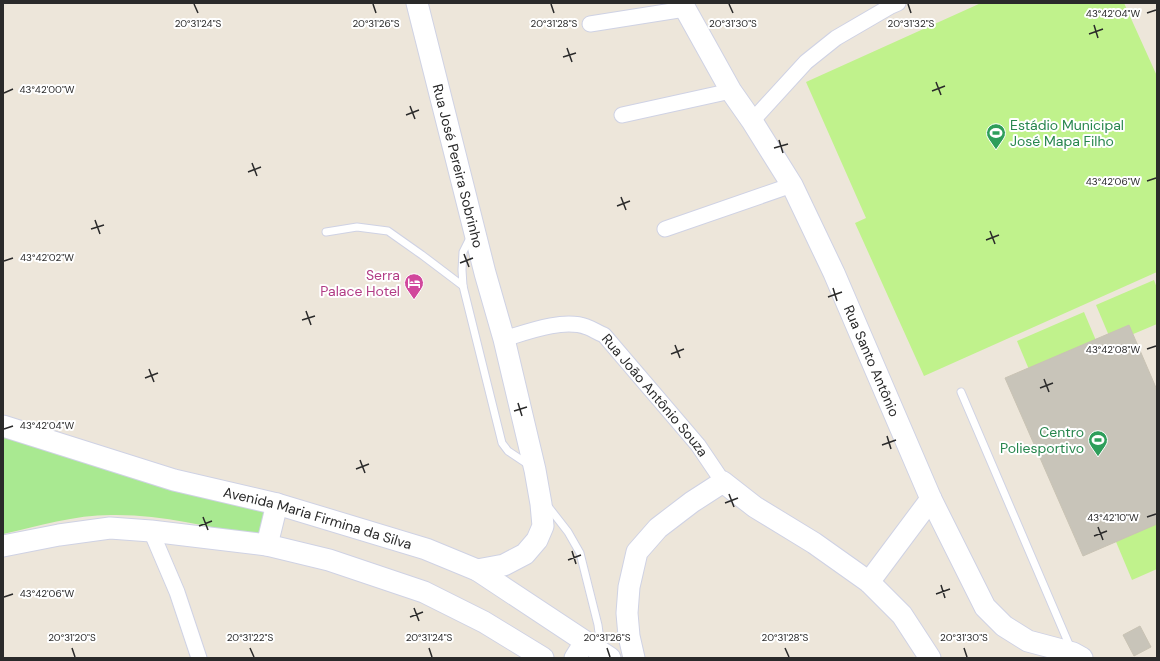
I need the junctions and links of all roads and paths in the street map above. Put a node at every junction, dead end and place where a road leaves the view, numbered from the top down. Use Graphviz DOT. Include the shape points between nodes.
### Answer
graph roads {
  1 [pos="417,3"];
  2 [pos="898,3"];
  3 [pos="683,6"];
  4 [pos="590,24"];
  5 [pos="731,91"];
  6 [pos="622,115"];
  7 [pos="752,121"];
  8 [pos="792,185"];
  9 [pos="665,229"];
  10 [pos="474,230"];
  11 [pos="326,232"];
  12 [pos="463,286"];
  13 [pos="504,339"];
  14 [pos="961,392"];
  15 [pos="3,426"];
  16 [pos="535,470"];
  17 [pos="723,482"];
  18 [pos="540,494"];
  19 [pos="931,499"];
  20 [pos="277,504"];
  21 [pos="151,531"];
  22 [pos="267,545"];
  23 [pos="3,546"];
  24 [pos="477,570"];
  25 [pos="869,582"];
  26 [pos="593,652"];
  27 [pos="1077,656"];
  28 [pos="199,658"];
  29 [pos="543,658"];
  30 [pos="634,658"];
  31 [pos="930,658"];
  1 -- 10 [label="main road, Rua José Pereira Sobrinho"];
  2 -- 7 [label="street" via="836,38 806,62"];
  3 -- 4 [label="street"];
  3 -- 5 [label="main road, Rua Santo Antônio"];
  5 -- 6 [label="street"];
  5 -- 7 [label="main road, Rua Santo Antônio"];
  7 -- 8 [label="main road, Rua Santo Antônio"];
  8 -- 9 [label="street"];
  8 -- 19 [label="main road, Rua Santo Antônio" via="834,273"];
  10 -- 12 [label="lane" via="462,252"];
  10 -- 13 [label="main road, Rua José Pereira Sobrinho"];
  11 -- 12 [label="lane" via="357,227 388,231"];
  12 -- 16 [label="lane" via="502,443 508,451"];
  13 -- 16 [label="main road, Rua José Pereira Sobrinho"];
  13 -- 17 [label="street, Rua João Antônio Souza" via="542,328 568,324 587,326 604,336 698,445"];
  14 -- 27 [label="lane"];
  15 -- 20 [label="main road, Avenida Maria Firmina da Silva" via="174,480"];
  16 -- 18 [label="main road, Rua José Pereira Sobrinho"];
  17 -- 25 [label="main road" via="755,507 814,543"];
  17 -- 30 [label="main road" via="658,528 637,552 628,587 627,613"];
  18 -- 24 [label="main road, Rua José Pereira Sobrinho" via="543,526 537,540 525,554 504,565"];
  18 -- 26 [label="lane" via="580,553 598,625"];
  19 -- 25 [label="main road"];
  19 -- 27 [label="main road, Rua Santo Antônio" via="985,607 1004,626 1028,641"];
  20 -- 22 [label="main road"];
  20 -- 24 [label="main road, Avenida Maria Firmina da Silva" via="426,549"];
  21 -- 22 [label="main road"];
  21 -- 23 [label="main road" via="110,528"];
  21 -- 28 [label="street" via="177,592"];
  22 -- 29 [label="main road" via="329,560 424,592 484,622"];
  24 -- 26 [label="main road, Avenida Maria Firmina da Silva"];
  25 -- 31 [label="main road" via="902,615"];
}
